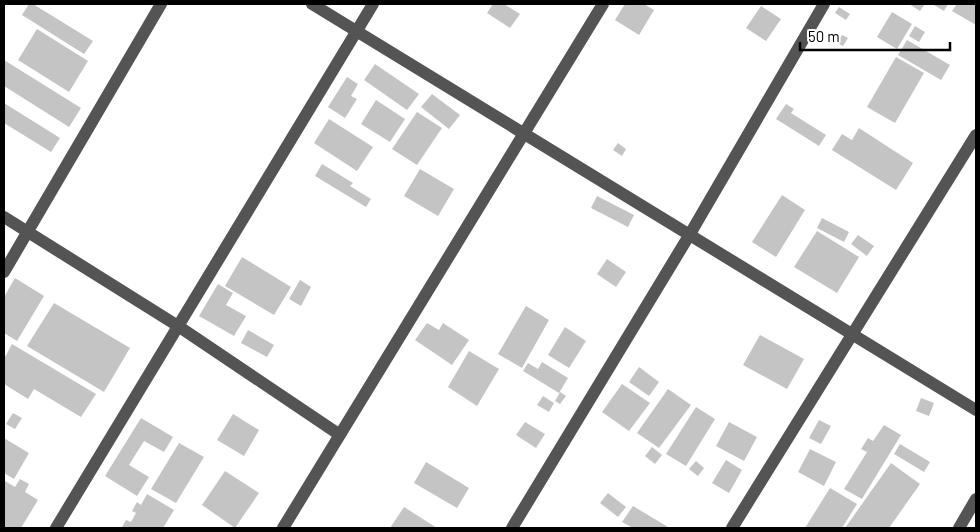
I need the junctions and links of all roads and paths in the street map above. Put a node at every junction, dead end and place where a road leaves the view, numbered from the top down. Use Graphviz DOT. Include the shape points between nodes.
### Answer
graph roads {
  1 [pos="161,4"];
  2 [pos="312,4"];
  3 [pos="373,4"];
  4 [pos="603,4"];
  5 [pos="824,4"];
  6 [pos="356,31"];
  7 [pos="525,133"];
  8 [pos="976,135"];
  9 [pos="4,217"];
  10 [pos="28,232"];
  11 [pos="690,234"];
  12 [pos="4,272"];
  13 [pos="178,326"];
  14 [pos="853,334"];
  15 [pos="976,410"];
  16 [pos="340,436"];
  17 [pos="976,499"];
  18 [pos="56,528"];
  19 [pos="282,528"];
  20 [pos="512,528"];
  21 [pos="732,528"];
  22 [pos="959,528"];
  1 -- 10 [label="street"];
  2 -- 6 [label="street"];
  3 -- 6 [label="street"];
  4 -- 7 [label="street"];
  5 -- 11 [label="street"];
  6 -- 7 [label="street"];
  6 -- 13 [label="street"];
  7 -- 11 [label="street"];
  7 -- 16 [label="street"];
  8 -- 14 [label="street"];
  9 -- 10 [label="street"];
  10 -- 12 [label="street"];
  10 -- 13 [label="street"];
  11 -- 14 [label="street"];
  11 -- 20 [label="street"];
  13 -- 16 [label="street"];
  13 -- 18 [label="street"];
  14 -- 15 [label="street"];
  14 -- 21 [label="street"];
  16 -- 19 [label="street"];
  17 -- 22 [label="street"];
}
